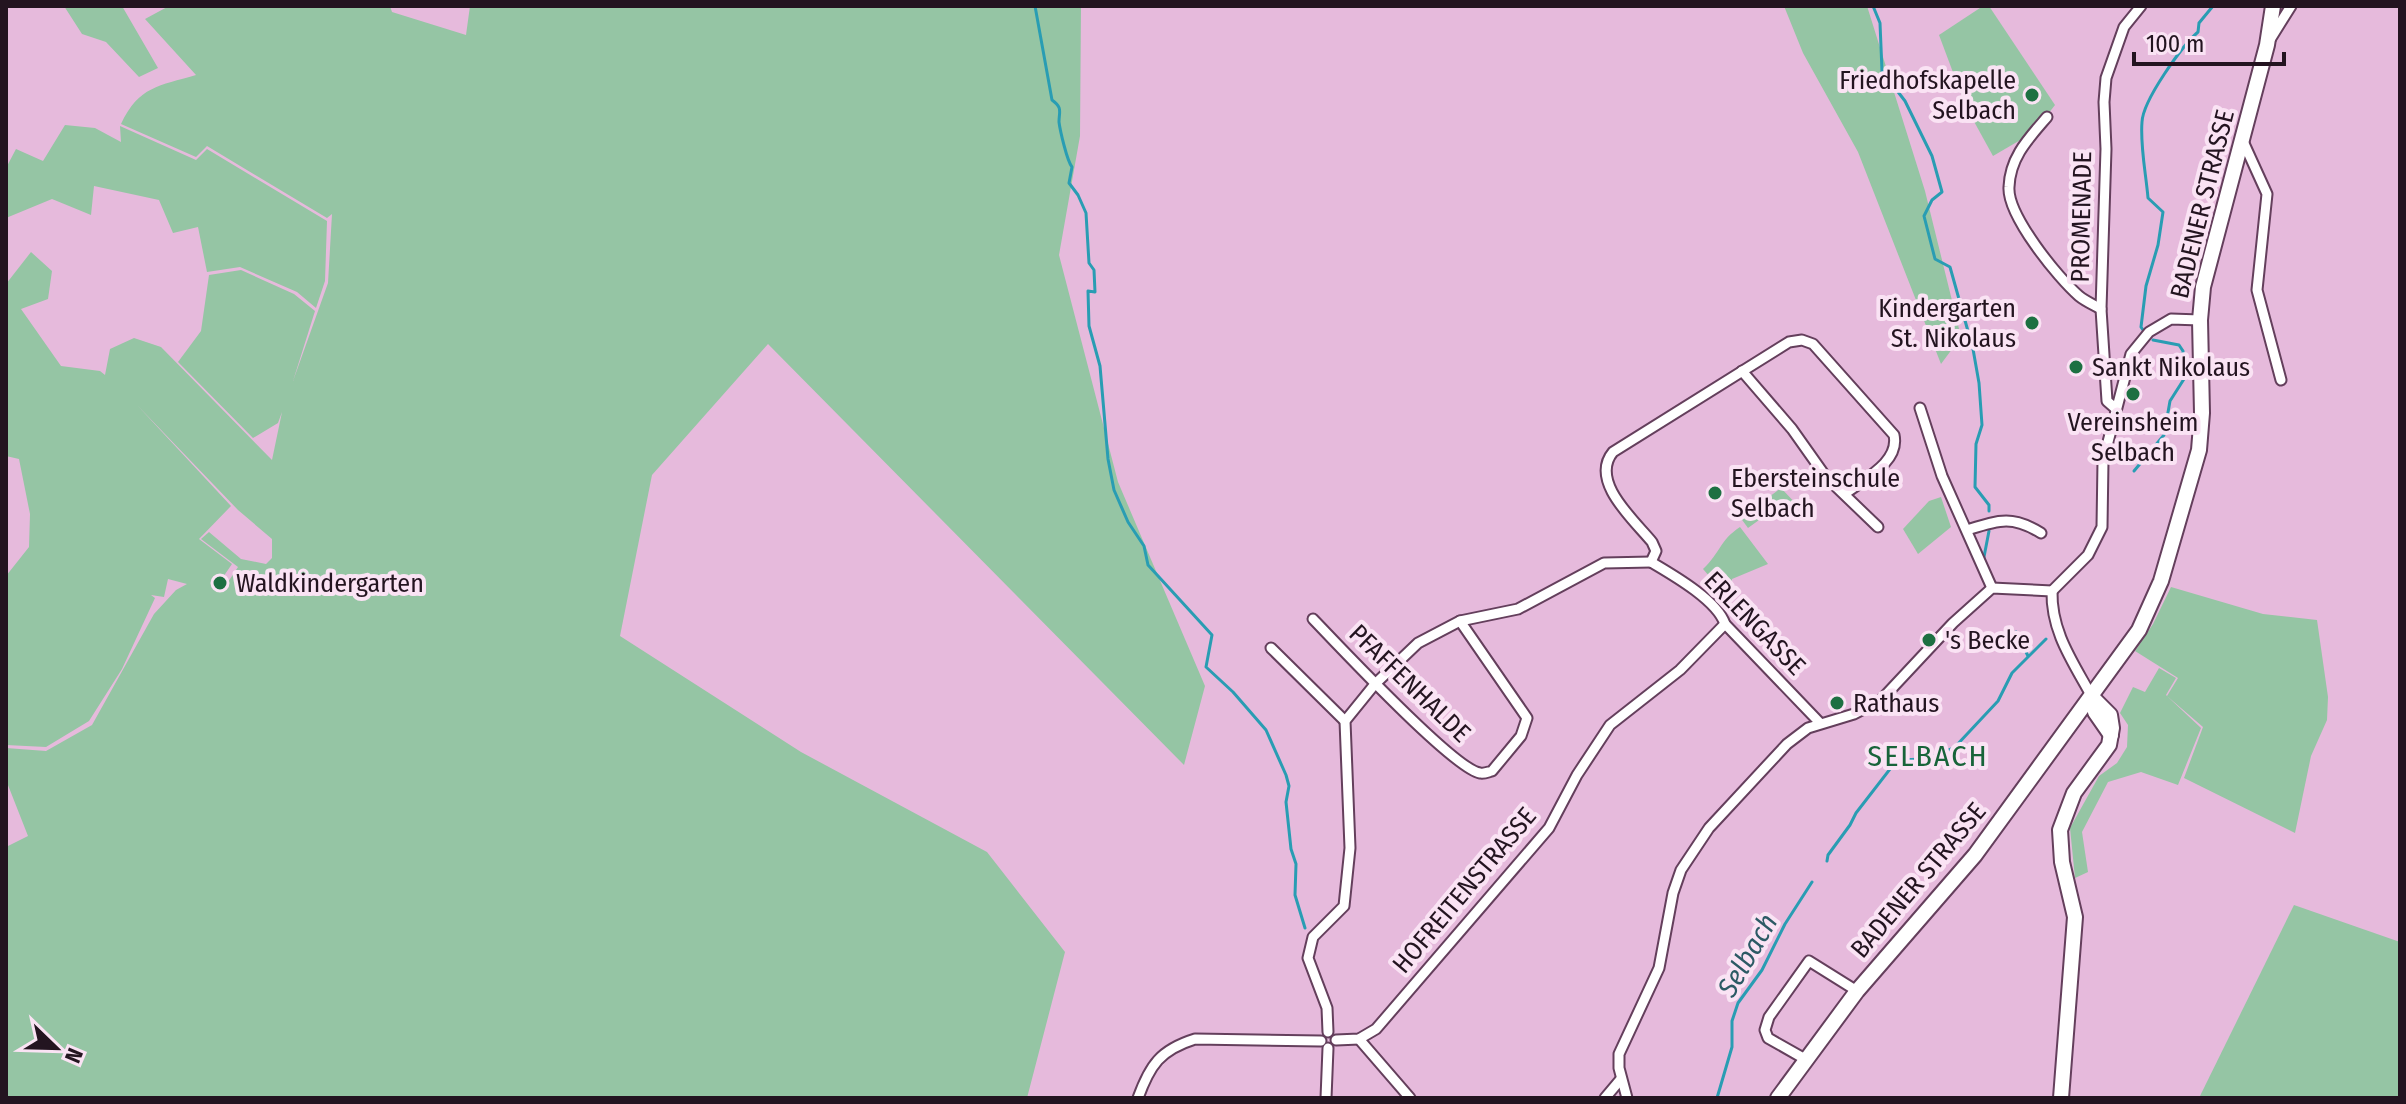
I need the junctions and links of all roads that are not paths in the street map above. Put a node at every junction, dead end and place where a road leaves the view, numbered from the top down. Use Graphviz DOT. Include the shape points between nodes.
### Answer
graph roads {
  1 [pos="2141,6"];
  2 [pos="2273,6"];
  3 [pos="2291,6"];
  4 [pos="2267,45"];
  5 [pos="2047,117"];
  6 [pos="2242,139"];
  7 [pos="2101,309"];
  8 [pos="2200,320"];
  9 [pos="1742,371"];
  10 [pos="2281,380"];
  11 [pos="1920,408"];
  12 [pos="2115,408"];
  13 [pos="1846,493"];
  14 [pos="1878,527"];
  15 [pos="1967,530"];
  16 [pos="2041,533"];
  17 [pos="1651,562"];
  18 [pos="1992,588"];
  19 [pos="2052,591"];
  20 [pos="1313,619"];
  21 [pos="1460,621"];
  22 [pos="1725,624"];
  23 [pos="1271,648"];
  24 [pos="1375,684"];
  25 [pos="2092,697"];
  26 [pos="1345,721"];
  27 [pos="1820,723"];
  28 [pos="1857,991"];
  29 [pos="1332,1036"];
  30 [pos="1359,1039"];
  31 [pos="1324,1044"];
  32 [pos="1805,1059"];
  33 [pos="1621,1079"];
  34 [pos="1138,1098"];
  35 [pos="1326,1098"];
  36 [pos="1410,1098"];
  37 [pos="1605,1098"];
  38 [pos="1627,1098"];
  39 [pos="1778,1098"];
  40 [pos="2061,1098"];
  1 -- 7 [label="street, PROMENADE" via="2124,27 2106,78"];
  2 -- 4 [label="main road, BADENER STRASSE"];
  3 -- 4 [label="street"];
  4 -- 6 [label="main road, BADENER STRASSE"];
  5 -- 7 [label="street" via="2022,145 2008,190 2017,218 2038,249 2079,296"];
  6 -- 8 [label="main road, BADENER STRASSE" via="2203,287"];
  6 -- 10 [label="street" via="2267,194 2257,290"];
  7 -- 12 [label="street, PROMENADE" via="2107,401"];
  8 -- 12 [label="street" via="2171,319 2149,332 2131,354"];
  8 -- 25 [label="main road, BADENER STRASSE" via="2202,413 2189,487 2161,581 2139,630"];
  9 -- 13 [label="street" via="1826,477"];
  9 -- 13 [label="street" via="1789,342 1813,344 1894,435 1891,459"];
  9 -- 17 [label="street" via="1608,458 1608,487 1652,542 1656,551"];
  11 -- 15 [label="street"];
  12 -- 19 [label="street" via="2103,461 2102,527 2088,555"];
  13 -- 14 [label="street"];
  15 -- 16 [label="street" via="2011,520"];
  15 -- 18 [label="street"];
  17 -- 21 [label="street" via="1604,563 1518,609"];
  17 -- 22 [label="street, ERLENGASSE" via="1709,603"];
  18 -- 19 [label="street"];
  18 -- 27 [label="street" via="1881,700"];
  19 -- 25 [label="street" via="2059,636"];
  20 -- 24 [label="street, PFAFFENHALDE"];
  21 -- 24 [label="street" via="1418,643"];
  21 -- 24 [label="street, PFAFFENHALDE" via="1527,718 1521,736 1492,771 1480,773 1459,761"];
  22 -- 27 [label="street, ERLENGASSE"];
  22 -- 30 [label="street, HOFREITENSTRASSE" via="1680,670 1610,725 1549,828 1376,1029"];
  23 -- 26 [label="street"];
  24 -- 26 [label="street"];
  25 -- 28 [label="main road, BADENER STRASSE" via="1975,855"];
  25 -- 40 [label="main road" via="2110,715 2111,735 2105,752 2074,793 2060,830 2075,917"];
  26 -- 29 [label="street" via="1350,848 1344,906 1313,937 1308,958"];
  27 -- 33 [label="street" via="1787,744 1733,800 1681,870 1659,968 1619,1054"];
  28 -- 32 [label="main road, BADENER STRASSE"];
  28 -- 32 [label="street" via="1809,961 1765,1030 1768,1038"];
  29 -- 30 [label="street"];
  29 -- 31 [label="street" via="1324,1034"];
  30 -- 36 [label="street"];
  31 -- 34 [label="street" via="1195,1039 1158,1059"];
  31 -- 35 [label="street"];
  32 -- 39 [label="main road, BADENER STRASSE"];
  33 -- 37 [label="street"];
  33 -- 38 [label="street"];
}
